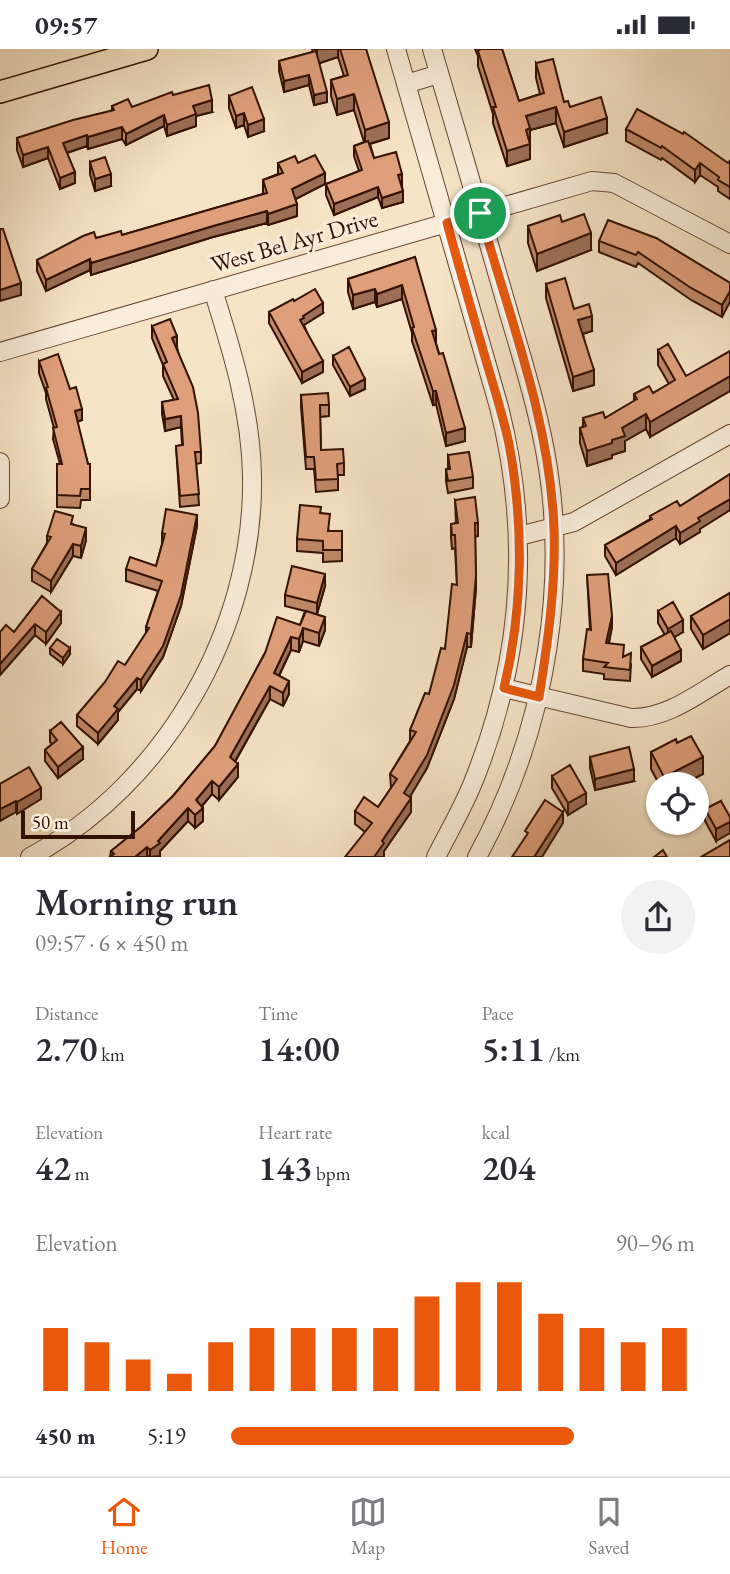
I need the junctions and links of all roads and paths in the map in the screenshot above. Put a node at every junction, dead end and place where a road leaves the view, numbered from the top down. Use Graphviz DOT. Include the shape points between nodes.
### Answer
graph roads {
  1 [pos="147,49"];
  2 [pos="396,49"];
  3 [pos="432,49"];
  4 [pos="439,74"];
  5 [pos="406,84"];
  6 [pos="0,92"];
  7 [pos="480,213"];
  8 [pos="447,223"];
  9 [pos="730,244"];
  10 [pos="213,290"];
  11 [pos="0,352"];
  12 [pos="730,434"];
  13 [pos="0,462"];
  14 [pos="0,499"];
  15 [pos="554,527"];
  16 [pos="519,536"];
  17 [pos="730,675"];
  18 [pos="504,688"];
  19 [pos="539,697"];
  20 [pos="30,856"];
  21 [pos="436,856"];
  22 [pos="477,856"];
  1 -- 6 [label="main road"];
  2 -- 5 [label="street"];
  3 -- 4 [label="street"];
  4 -- 5 [label="street"];
  4 -- 7 [label="street"];
  5 -- 8 [label="street"];
  7 -- 8 [label="street, West Bel Ayr Drive"];
  7 -- 9 [label="street, West Bel Ayr Drive" via="603,180"];
  7 -- 15 [label="street" via="542,432"];
  8 -- 10 [label="street, West Bel Ayr Drive"];
  8 -- 16 [label="street" via="509,443"];
  10 -- 11 [label="street, West Bel Ayr Drive"];
  10 -- 20 [label="street" via="244,397 252,476 247,547 230,614 187,706 142,767 99,809"];
  12 -- 15 [label="street" via="587,516"];
  13 -- 14 [label="street"];
  15 -- 16 [label="street"];
  15 -- 19 [label="street" via="552,608"];
  16 -- 18 [label="street" via="517,601"];
  17 -- 19 [label="street" via="645,719"];
  18 -- 19 [label="street"];
  18 -- 21 [label="street" via="474,781"];
  19 -- 22 [label="street" via="520,758"];
}
